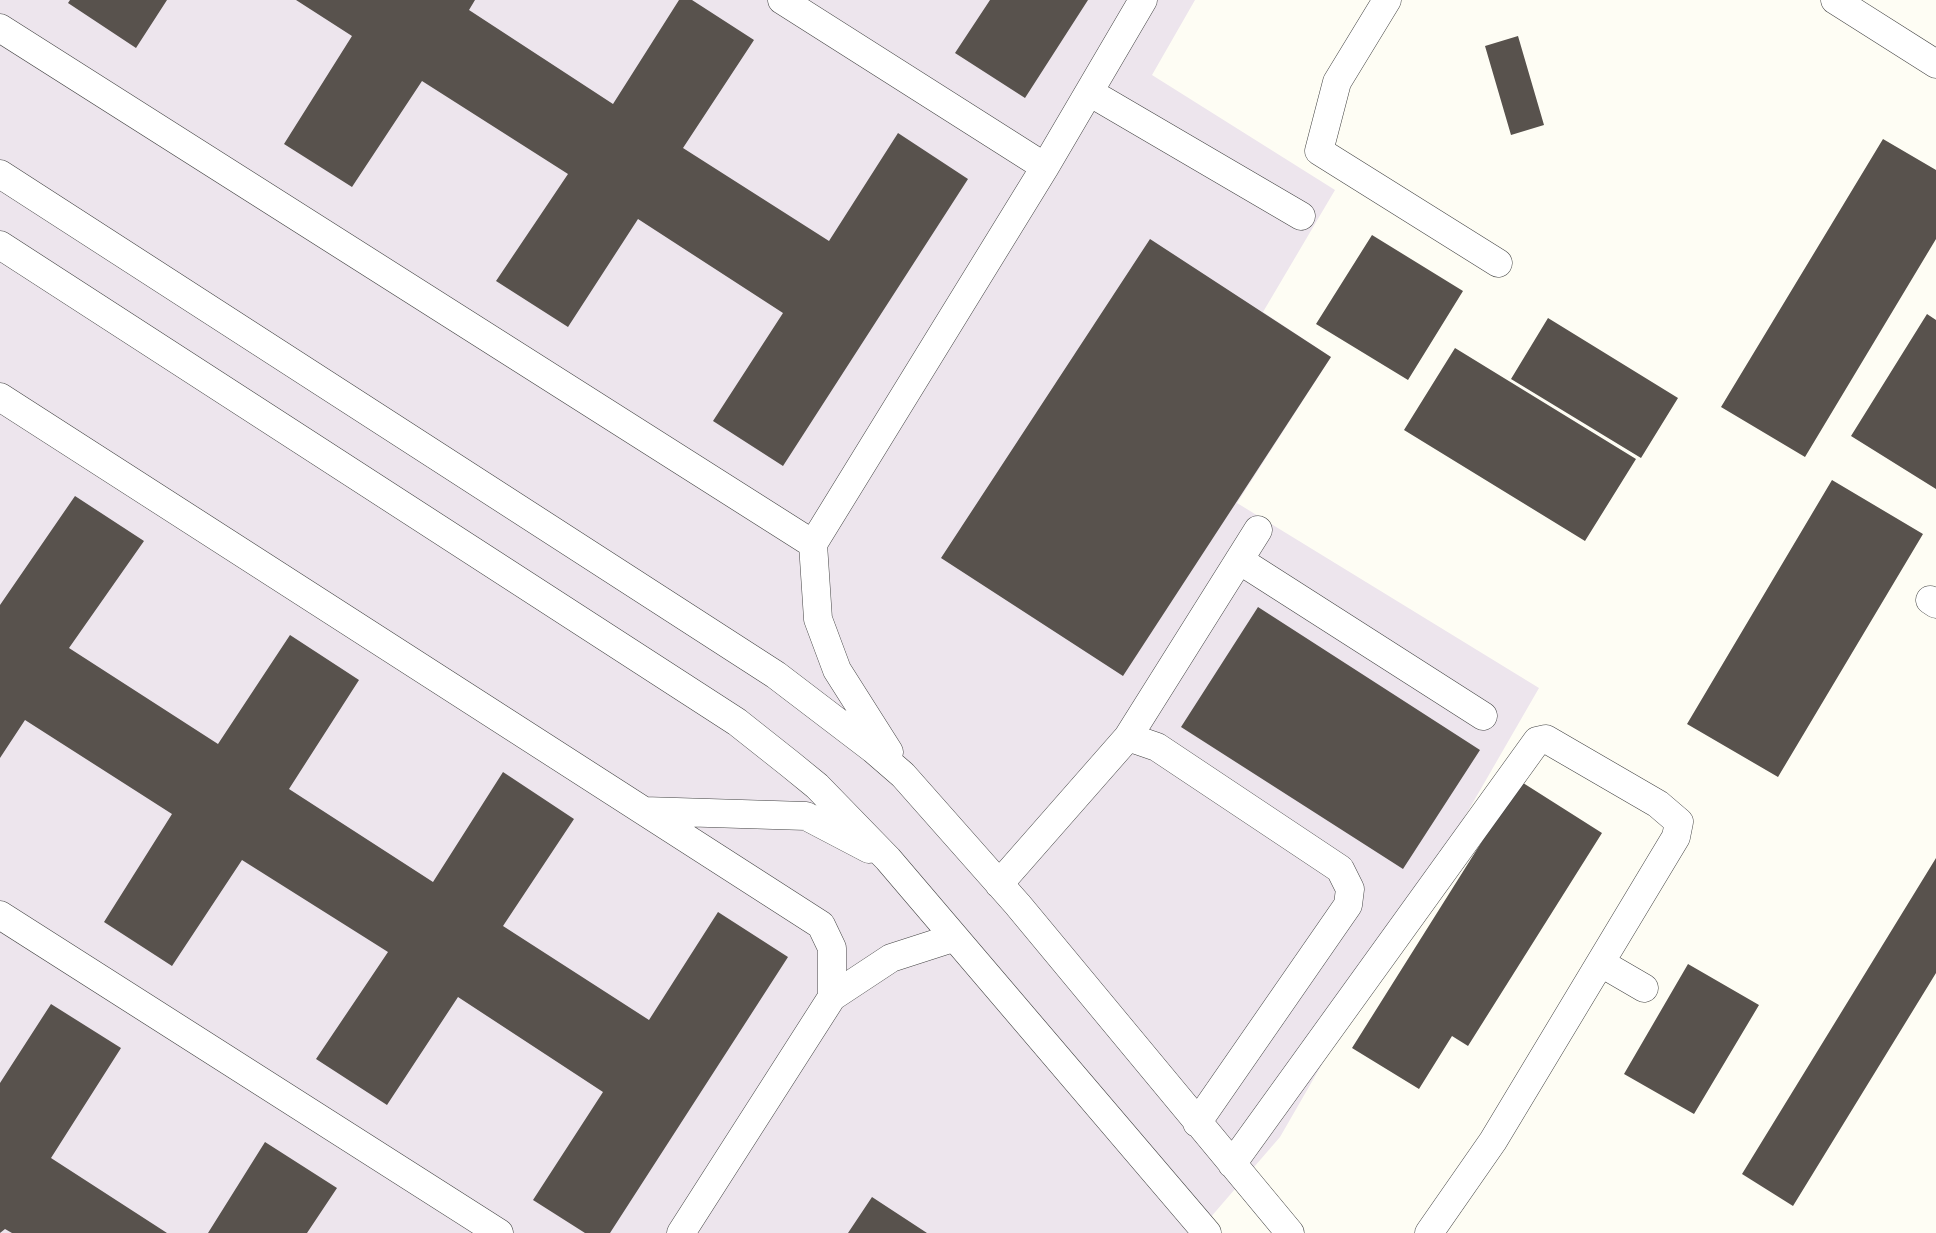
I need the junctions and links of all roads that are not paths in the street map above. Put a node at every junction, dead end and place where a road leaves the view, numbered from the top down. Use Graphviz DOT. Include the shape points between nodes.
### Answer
graph roads {
  1 [pos="782,0"];
  2 [pos="1144,0"];
  3 [pos="1388,0"];
  4 [pos="1834,0"];
  5 [pos="0,28"];
  6 [pos="1936,64"];
  7 [pos="1089,92"];
  8 [pos="1045,168"];
  9 [pos="0,174"];
  10 [pos="1301,216"];
  11 [pos="0,245"];
  12 [pos="1498,263"];
  13 [pos="0,397"];
  14 [pos="1258,530"];
  15 [pos="813,544"];
  16 [pos="1239,560"];
  17 [pos="1483,716"];
  18 [pos="1128,737"];
  19 [pos="903,775"];
  20 [pos="644,811"];
  21 [pos="888,859"];
  22 [pos="999,884"];
  23 [pos="0,915"];
  24 [pos="953,938"];
  25 [pos="1601,963"];
  26 [pos="1644,988"];
  27 [pos="832,997"];
  28 [pos="1198,1123"];
  29 [pos="1232,1164"];
  30 [pos="499,1233"];
  31 [pos="681,1233"];
  32 [pos="1207,1233"];
  33 [pos="1290,1233"];
  34 [pos="1429,1233"];
  1 -- 8 [label="street"];
  2 -- 7 [label="street"];
  3 -- 12 [label="street" via="1337,82 1319,151"];
  4 -- 6 [label="street"];
  5 -- 15 [label="street"];
  7 -- 8 [label="street"];
  7 -- 10 [label="street"];
  8 -- 15 [label="street"];
  9 -- 19 [label="street" via="776,675"];
  11 -- 21 [label="street" via="737,722 817,786"];
  13 -- 20 [label="street"];
  14 -- 16 [label="street"];
  15 -- 19 [label="street" via="818,620 837,670"];
  16 -- 17 [label="street"];
  16 -- 18 [label="street"];
  18 -- 22 [label="street"];
  18 -- 28 [label="street" via="1157,747 1340,869 1350,889 1348,905"];
  19 -- 22 [label="street"];
  20 -- 21 [label="street" via="806,816"];
  20 -- 27 [label="street" via="821,925 832,948"];
  21 -- 24 [label="street"];
  22 -- 28 [label="street"];
  23 -- 30 [label="street"];
  24 -- 27 [label="street" via="891,958"];
  24 -- 32 [label="street"];
  25 -- 26 [label="street"];
  25 -- 29 [label="street" via="1676,837 1679,822 1658,804 1546,739 1536,741"];
  25 -- 34 [label="street" via="1493,1142"];
  27 -- 31 [label="street"];
  28 -- 29 [label="street"];
  29 -- 33 [label="street"];
}
